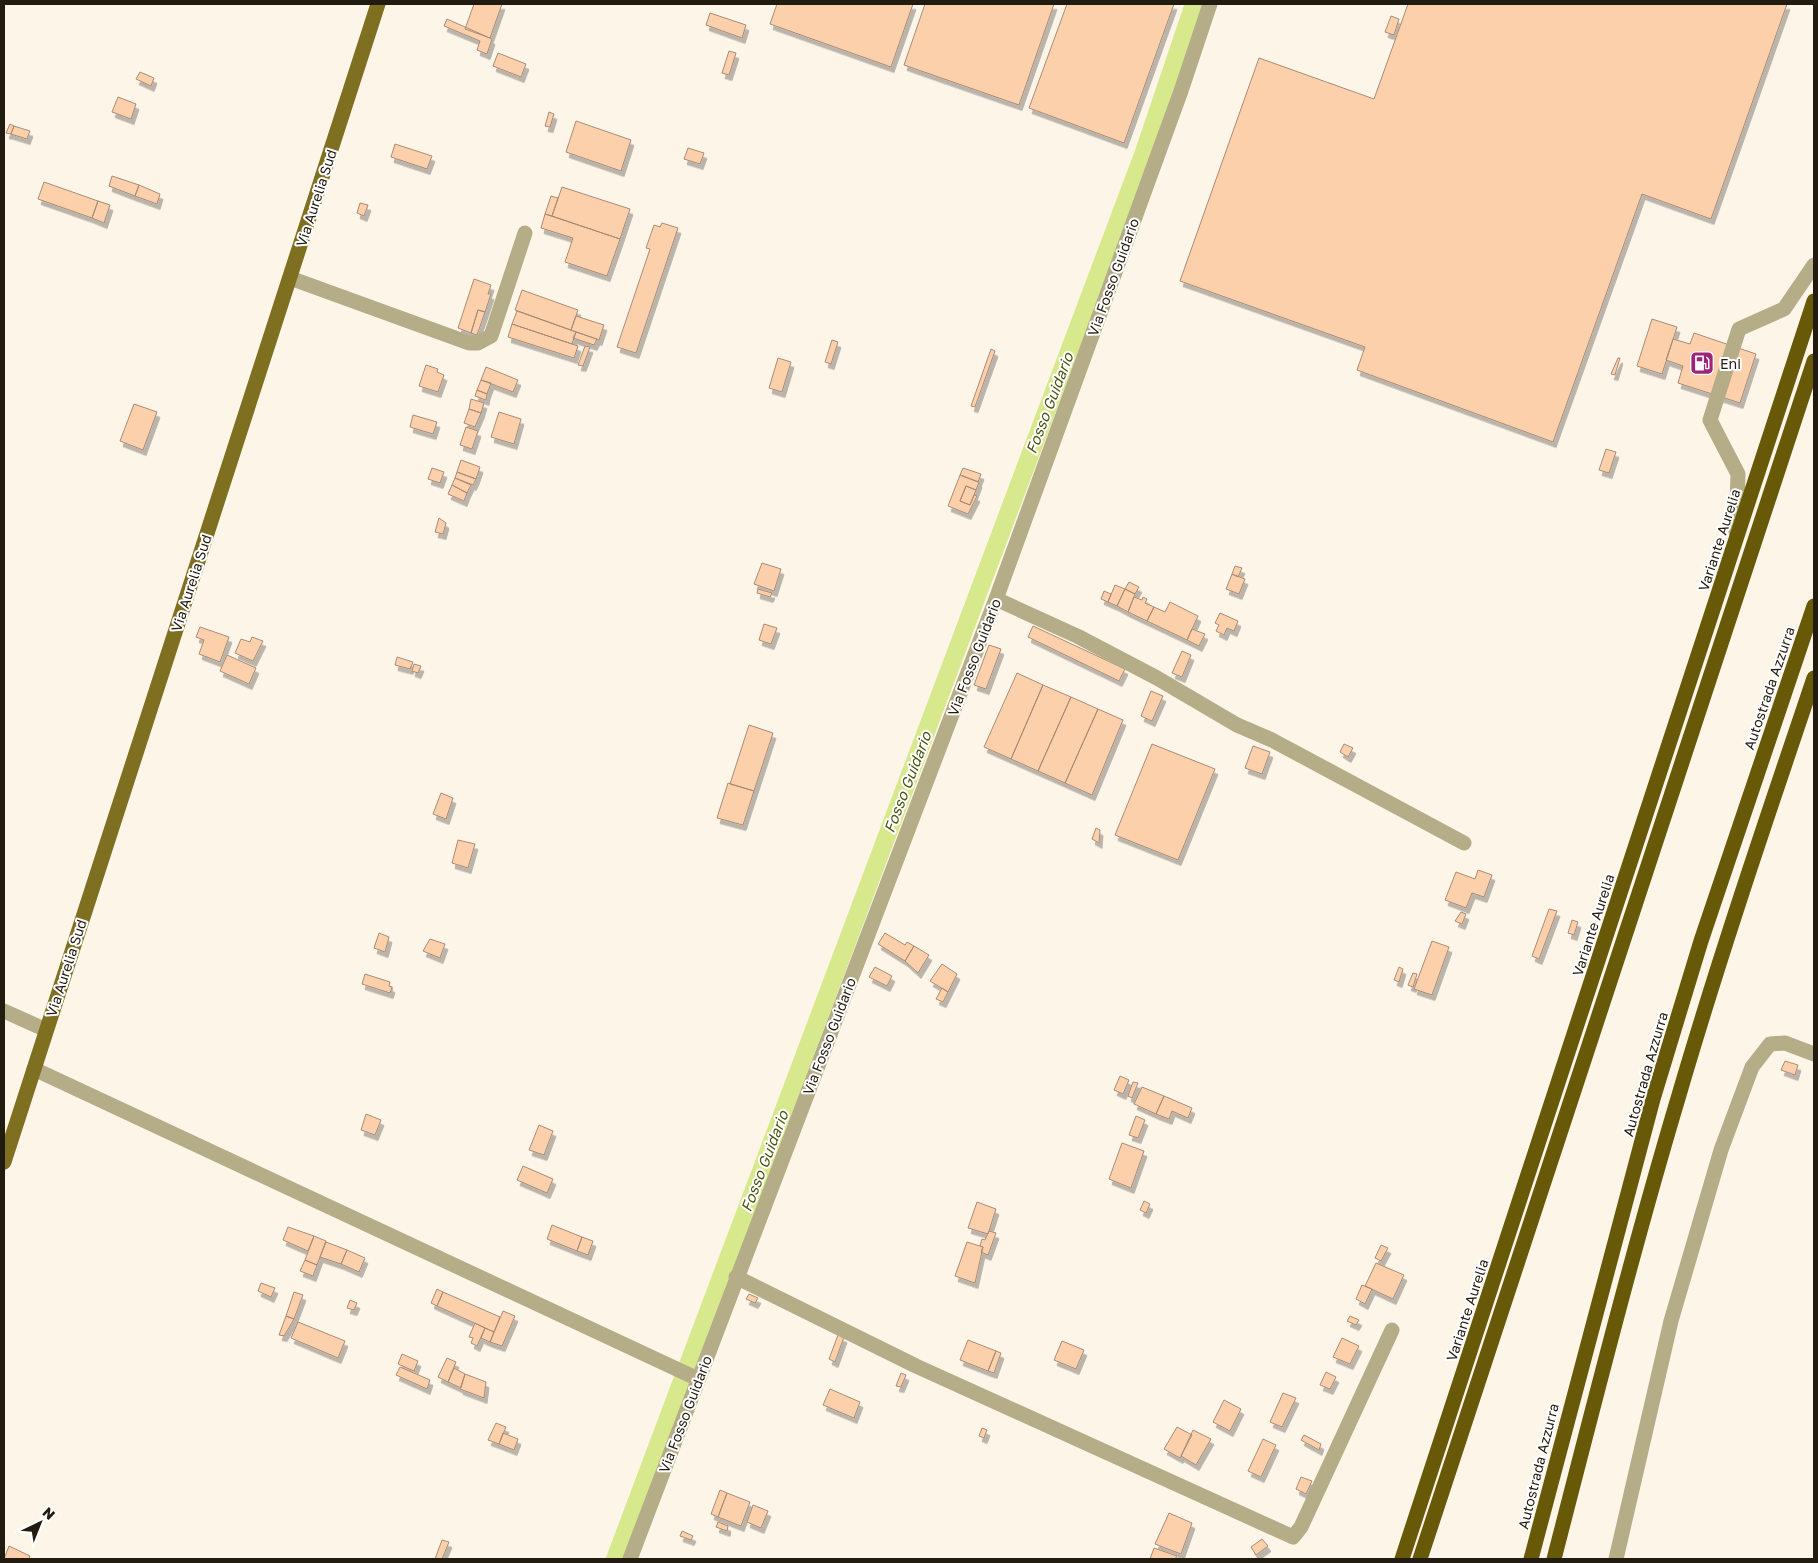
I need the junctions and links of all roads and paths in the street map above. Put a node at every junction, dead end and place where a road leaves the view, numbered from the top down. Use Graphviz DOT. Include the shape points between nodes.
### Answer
graph roads {
  1 [pos="378,4"];
  2 [pos="1210,4"];
  3 [pos="525,233"];
  4 [pos="1814,265"];
  5 [pos="290,278"];
  6 [pos="1814,301"];
  7 [pos="1814,361"];
  8 [pos="1736,538"];
  9 [pos="996,600"];
  10 [pos="1814,606"];
  11 [pos="1814,678"];
  12 [pos="1464,843"];
  13 [pos="4,1011"];
  14 [pos="46,1030"];
  15 [pos="1814,1054"];
  16 [pos="34,1069"];
  17 [pos="4,1162"];
  18 [pos="736,1277"];
  19 [pos="1392,1330"];
  20 [pos="696,1378"];
  21 [pos="630,1559"];
  22 [pos="1402,1559"];
  23 [pos="1420,1559"];
  24 [pos="1531,1559"];
  25 [pos="1554,1559"];
  26 [pos="1616,1559"];
  1 -- 5 [label="main road, Via Aurelia Sud"];
  2 -- 9 [label="street, Via Fosso Guidario"];
  3 -- 5 [label="street" via="491,336 478,344"];
  4 -- 8 [label="street" via="1784,309 1739,330 1710,420 1738,474"];
  5 -- 14 [label="main road, Via Aurelia Sud"];
  6 -- 8 [label="highway, Variante Aurelia"];
  7 -- 23 [label="highway"];
  8 -- 22 [label="highway, Variante Aurelia"];
  9 -- 12 [label="street" via="1077,636 1237,725 1272,740"];
  9 -- 18 [label="street, Via Fosso Guidario"];
  10 -- 24 [label="highway, Autostrada Azzurra" via="1704,932 1656,1090"];
  11 -- 25 [label="highway" via="1751,862 1678,1096"];
  13 -- 14 [label="street"];
  14 -- 16 [label="main road, Via Aurelia Sud"];
  15 -- 26 [label="street" via="1785,1043 1770,1044 1752,1067 1721,1150 1671,1321"];
  16 -- 17 [label="main road, Via Aurelia Sud"];
  16 -- 20 [label="street"];
  18 -- 19 [label="street" via="916,1366 1293,1536 1301,1526"];
  18 -- 20 [label="street, Via Fosso Guidario"];
  20 -- 21 [label="street, Via Fosso Guidario"];
}
